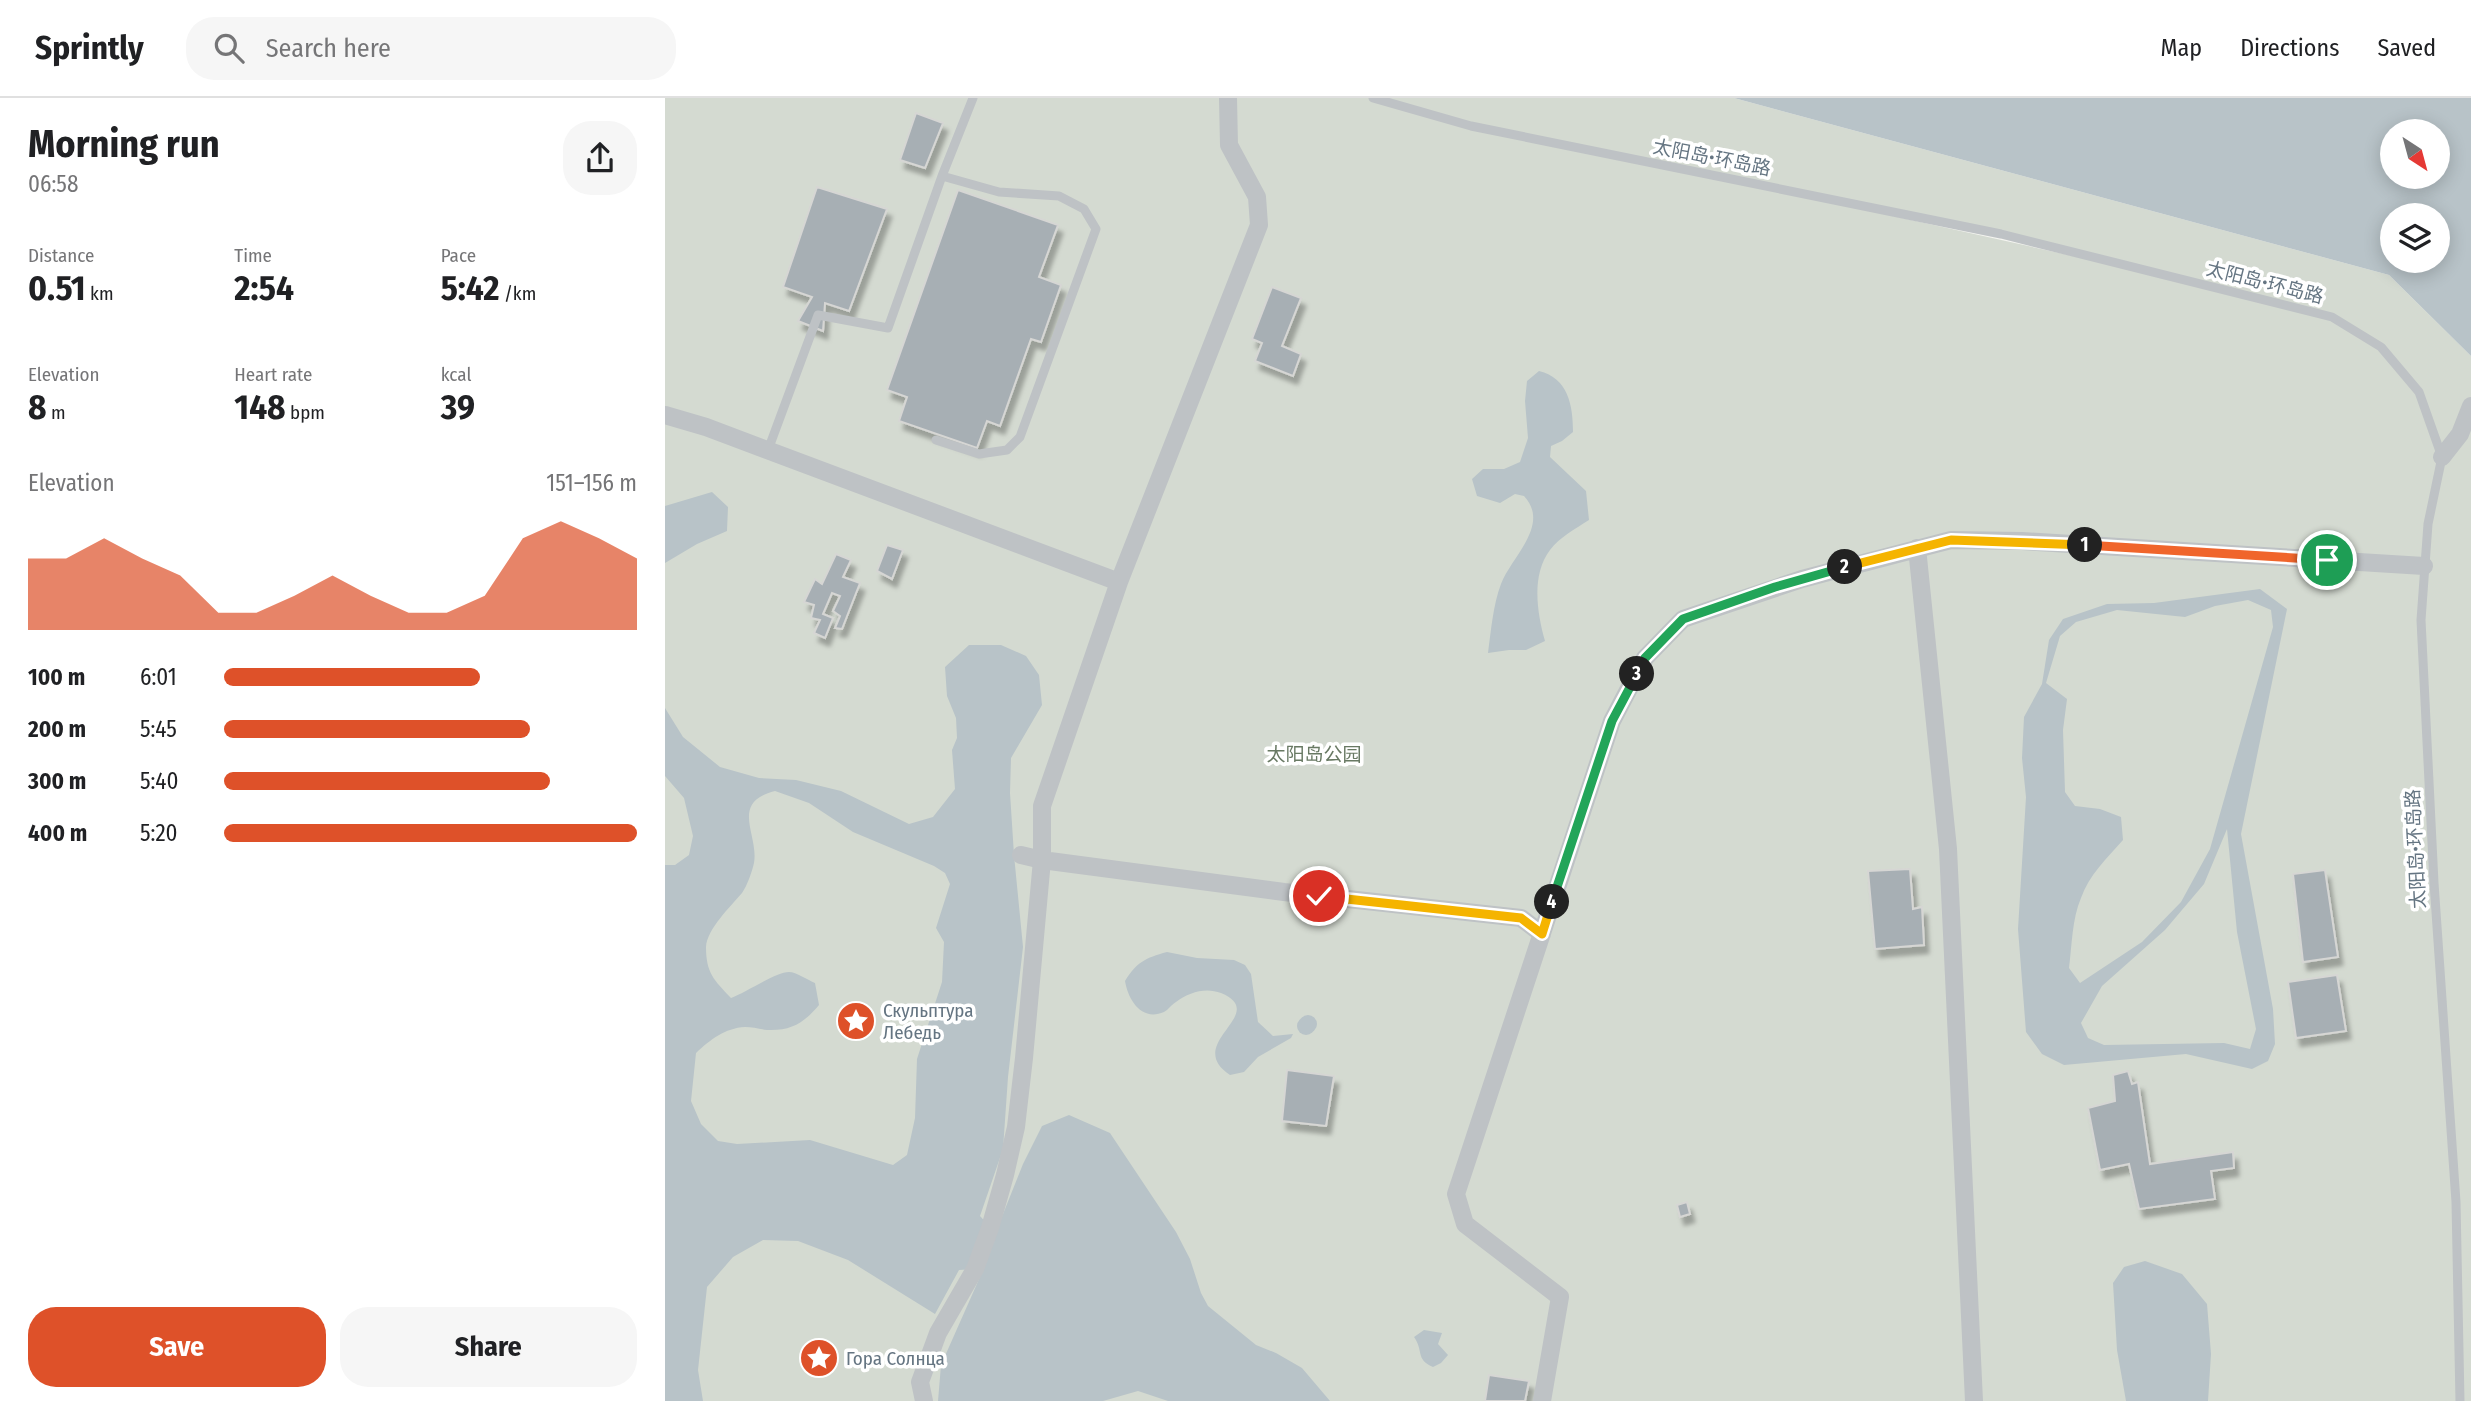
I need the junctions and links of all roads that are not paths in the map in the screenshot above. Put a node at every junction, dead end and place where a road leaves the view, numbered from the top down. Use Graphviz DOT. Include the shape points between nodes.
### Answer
graph roads {
  1 [pos="973,98"];
  2 [pos="1228,98"];
  3 [pos="1373,98"];
  4 [pos="942,176"];
  5 [pos="2471,406"];
  6 [pos="665,415"];
  7 [pos="936,440"];
  8 [pos="768,450"];
  9 [pos="2442,457"];
  10 [pos="1917,548"];
  11 [pos="2424,566"];
  12 [pos="1119,582"];
  13 [pos="1021,855"];
  14 [pos="1042,860"];
  15 [pos="1542,934"];
  16 [pos="924,1401"];
  17 [pos="1542,1401"];
  18 [pos="1974,1401"];
  19 [pos="2460,1401"];
  1 -- 4 [label="lane"];
  2 -- 12 [label="street" via="1229,145 1258,197 1259,225"];
  3 -- 9 [label="lane, 太阳岛•环岛路" via="1471,126 2001,234 2332,317 2381,347 2419,392"];
  4 -- 7 [label="lane" via="999,192 1059,196 1084,209 1096,229 1020,437 1007,450 978,454"];
  4 -- 8 [label="lane" via="888,328 818,315"];
  5 -- 9 [label="street" via="2460,434"];
  6 -- 8 [label="street"];
  8 -- 12 [label="street"];
  9 -- 11 [label="lane, 太阳岛•环岛路"];
  10 -- 11 [label="street" via="1951,540 2022,541"];
  10 -- 15 [label="street" via="1793,581 1683,619 1645,658 1612,721"];
  10 -- 18 [label="street" via="1948,849"];
  11 -- 19 [label="lane, 太阳岛•环岛路" via="2421,620 2456,1202"];
  12 -- 14 [label="street" via="1042,806"];
  13 -- 14 [label="street"];
  14 -- 15 [label="street" via="1521,918"];
  14 -- 16 [label="street" via="1016,1127 975,1269 938,1332 920,1382"];
  15 -- 17 [label="street" via="1455,1194 1465,1224 1560,1297"];
}
